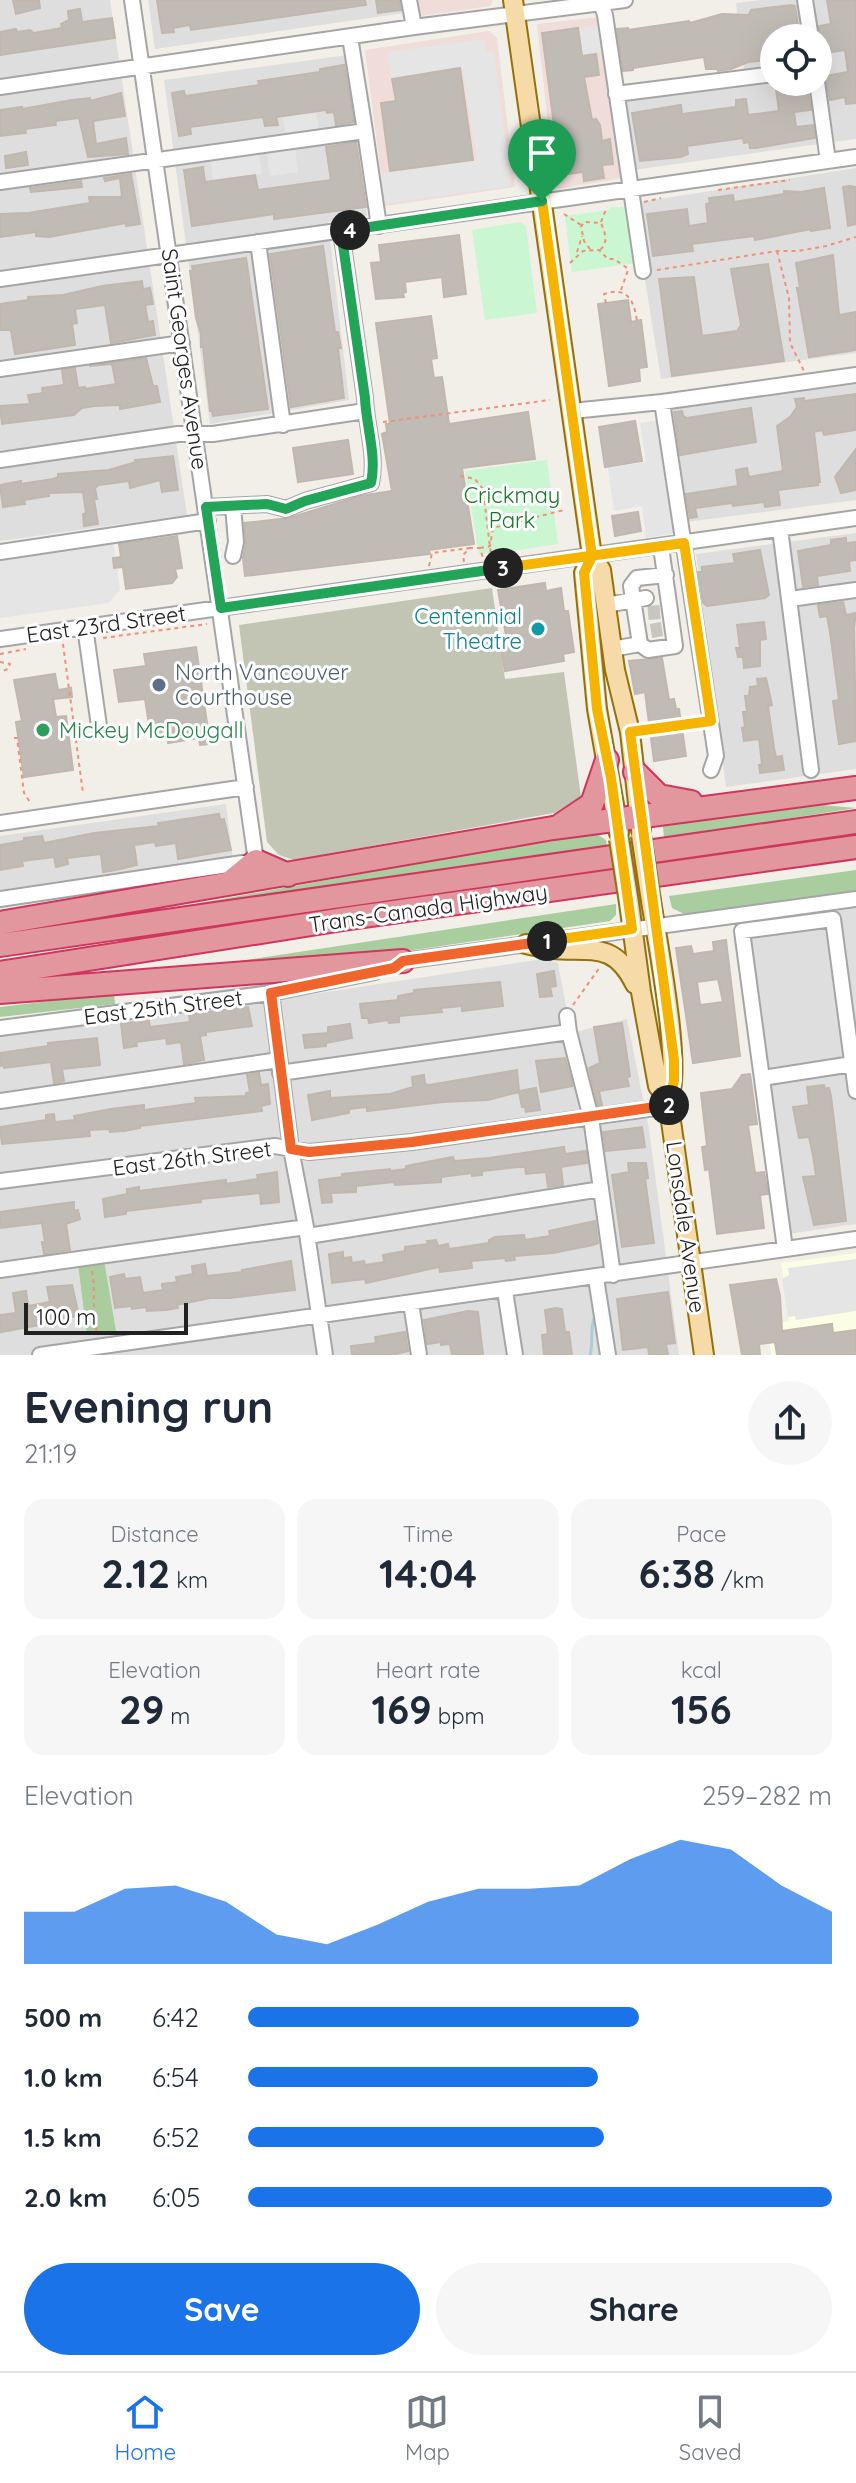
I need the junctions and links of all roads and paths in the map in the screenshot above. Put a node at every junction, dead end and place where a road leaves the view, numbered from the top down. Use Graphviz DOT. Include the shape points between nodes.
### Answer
graph roads {
  1 [pos="132,0"];
  2 [pos="409,0"];
  3 [pos="625,0"];
  4 [pos="805,0"];
  5 [pos="600,2"];
  6 [pos="514,8"];
  7 [pos="809,24"];
  8 [pos="414,27"];
  9 [pos="350,37"];
  10 [pos="143,67"];
  11 [pos="760,76"];
  12 [pos="0,87"];
  13 [pos="616,94"];
  14 [pos="819,96"];
  15 [pos="365,131"];
  16 [pos="856,157"];
  17 [pos="157,161"];
  18 [pos="828,161"];
  19 [pos="0,182"];
  20 [pos="630,187"];
  21 [pos="542,201"];
  22 [pos="607,207"];
  23 [pos="564,214"];
  24 [pos="601,223"];
  25 [pos="581,225"];
  26 [pos="379,226"];
  27 [pos="341,231"];
  28 [pos="582,234"];
  29 [pos="856,237"];
  30 [pos="258,242"];
  31 [pos="591,250"];
  32 [pos="599,250"];
  33 [pos="777,251"];
  34 [pos="170,254"];
  35 [pos="576,255"];
  36 [pos="570,263"];
  37 [pos="635,270"];
  38 [pos="0,279"];
  39 [pos="621,291"];
  40 [pos="606,303"];
  41 [pos="637,321"];
  42 [pos="182,343"];
  43 [pos="0,369"];
  44 [pos="805,372"];
  45 [pos="856,375"];
  46 [pos="550,400"];
  47 [pos="662,402"];
  48 [pos="365,411"];
  49 [pos="572,411"];
  50 [pos="378,421"];
  51 [pos="283,425"];
  52 [pos="195,434"];
  53 [pos="0,460"];
  54 [pos="460,476"];
  55 [pos="233,506"];
  56 [pos="564,510"];
  57 [pos="207,514"];
  58 [pos="856,518"];
  59 [pos="780,529"];
  60 [pos="684,543"];
  61 [pos="490,546"];
  62 [pos="470,547"];
  63 [pos="661,547"];
  64 [pos="480,548"];
  65 [pos="0,552"];
  66 [pos="233,556"];
  67 [pos="592,556"];
  68 [pos="491,558"];
  69 [pos="483,559"];
  70 [pos="464,562"];
  71 [pos="429,566"];
  72 [pos="666,575"];
  73 [pos="856,590"];
  74 [pos="790,599"];
  75 [pos="606,605"];
  76 [pos="652,605"];
  77 [pos="221,608"];
  78 [pos="85,627"];
  79 [pos="653,633"];
  80 [pos="0,639"];
  81 [pos="62,641"];
  82 [pos="612,649"];
  83 [pos="0,662"];
  84 [pos="0,672"];
  85 [pos="711,721"];
  86 [pos="99,726"];
  87 [pos="630,732"];
  88 [pos="14,738"];
  89 [pos="607,760"];
  90 [pos="711,770"];
  91 [pos="811,770"];
  92 [pos="635,772"];
  93 [pos="246,787"];
  94 [pos="856,788"];
  95 [pos="83,793"];
  96 [pos="30,802"];
  97 [pos="720,805"];
  98 [pos="856,822"];
  99 [pos="0,823"];
  100 [pos="641,825"];
  101 [pos="553,828"];
  102 [pos="618,829"];
  103 [pos="856,847"];
  104 [pos="256,861"];
  105 [pos="288,875"];
  106 [pos="227,884"];
  107 [pos="0,899"];
  108 [pos="856,899"];
  109 [pos="0,923"];
  110 [pos="655,927"];
  111 [pos="632,929"];
  112 [pos="526,944"];
  113 [pos="0,945"];
  114 [pos="606,958"];
  115 [pos="403,961"];
  116 [pos="0,973"];
  117 [pos="0,992"];
  118 [pos="641,992"];
  119 [pos="271,993"];
  120 [pos="567,1016"];
  121 [pos="0,1028"];
  122 [pos="569,1032"];
  123 [pos="852,1064"];
  124 [pos="280,1066"];
  125 [pos="762,1078"];
  126 [pos="856,1091"];
  127 [pos="0,1101"];
  128 [pos="669,1103"];
  129 [pos="591,1118"];
  130 [pos="291,1149"];
  131 [pos="0,1181"];
  132 [pos="601,1189"];
  133 [pos="307,1232"];
  134 [pos="856,1239"];
  135 [pos="785,1249"];
  136 [pos="90,1258"];
  137 [pos="691,1263"];
  138 [pos="0,1270"];
  139 [pos="613,1275"];
  140 [pos="596,1278"];
  141 [pos="505,1291"];
  142 [pos="411,1303"];
  143 [pos="320,1315"];
  144 [pos="94,1324"];
  145 [pos="40,1355"];
  146 [pos="325,1355"];
  147 [pos="419,1355"];
  148 [pos="515,1355"];
  149 [pos="608,1355"];
  150 [pos="704,1355"];
  1 -- 10 [label="street, Saint Georges Avenue"];
  2 -- 8 [label="street"];
  3 -- 5 [label="street"];
  4 -- 7 [label="street"];
  5 -- 6 [label="street"];
  5 -- 13 [label="street"];
  6 -- 8 [label="street"];
  6 -- 21 [label="main road, Lonsdale Avenue"];
  8 -- 9 [label="street"];
  9 -- 10 [label="street"];
  9 -- 15 [label="street"];
  10 -- 12 [label="street"];
  10 -- 17 [label="street, Saint Georges Avenue"];
  11 -- 13 [label="street"];
  13 -- 20 [label="street"];
  14 -- 18 [label="street"];
  15 -- 17 [label="street"];
  15 -- 26 [label="street"];
  16 -- 18 [label="street"];
  17 -- 19 [label="street"];
  17 -- 34 [label="street, Saint Georges Avenue"];
  18 -- 20 [label="street"];
  20 -- 21 [label="street"];
  20 -- 37 [label="street"];
  21 -- 26 [label="street"];
  21 -- 49 [label="main road, Lonsdale Avenue"];
  22 -- 24 [label="path"];
  23 -- 25 [label="path"];
  24 -- 25 [label="path"];
  24 -- 32 [label="path" via="606,237"];
  25 -- 28 [label="path"];
  26 -- 27 [label="street"];
  27 -- 30 [label="street"];
  27 -- 48 [label="street"];
  28 -- 31 [label="path"];
  28 -- 35 [label="path"];
  29 -- 33 [label="path"];
  30 -- 34 [label="street"];
  30 -- 51 [label="street"];
  31 -- 32 [label="path"];
  31 -- 35 [label="path"];
  32 -- 37 [label="path"];
  33 -- 37 [label="path"];
  33 -- 44 [label="path" via="789,298 790,343"];
  34 -- 38 [label="street"];
  34 -- 42 [label="street, Saint Georges Avenue"];
  35 -- 36 [label="path"];
  37 -- 39 [label="path"];
  39 -- 40 [label="path" via="604,294"];
  39 -- 41 [label="path" via="634,303"];
  42 -- 43 [label="street"];
  42 -- 52 [label="street, Saint Georges Avenue"];
  45 -- 47 [label="street"];
  46 -- 50 [label="path"];
  47 -- 49 [label="street"];
  47 -- 60 [label="street"];
  48 -- 51 [label="street"];
  48 -- 55 [label="street" via="371,483 286,509"];
  49 -- 67 [label="main road, Lonsdale Avenue"];
  51 -- 52 [label="street"];
  52 -- 53 [label="street"];
  52 -- 57 [label="street, Saint Georges Avenue"];
  54 -- 61 [label="path" via="475,479 483,489"];
  55 -- 57 [label="street"];
  55 -- 66 [label="street"];
  56 -- 61 [label="path" via="493,528"];
  57 -- 65 [label="street"];
  57 -- 77 [label="street, Saint Georges Avenue"];
  58 -- 59 [label="street, East 23rd Street"];
  59 -- 60 [label="street, East 23rd Street"];
  59 -- 74 [label="street"];
  60 -- 63 [label="street, East 23rd Street"];
  60 -- 85 [label="street"];
  61 -- 64 [label="path"];
  61 -- 68 [label="path"];
  62 -- 64 [label="path"];
  62 -- 70 [label="path"];
  62 -- 71 [label="path" via="432,553"];
  63 -- 67 [label="street, East 23rd Street"];
  63 -- 72 [label="street"];
  64 -- 69 [label="path"];
  67 -- 75 [label="main road, Lonsdale Avenue" via="601,570"];
  67 -- 77 [label="street, East 23rd Street"];
  67 -- 89 [label="main road, Lonsdale Avenue" via="584,579"];
  72 -- 76 [label="street"];
  72 -- 76 [label="street" via="637,578 631,586"];
  73 -- 74 [label="street"];
  74 -- 91 [label="street"];
  75 -- 76 [label="street"];
  75 -- 82 [label="main road, Lonsdale Avenue"];
  76 -- 79 [label="street"];
  76 -- 79 [label="street"];
  77 -- 78 [label="street, East 23rd Street"];
  77 -- 93 [label="street, Saint Georges Avenue"];
  78 -- 80 [label="street, East 23rd Street"];
  78 -- 86 [label="street"];
  79 -- 82 [label="street"];
  81 -- 95 [label="path"];
  82 -- 87 [label="main road, Lonsdale Avenue"];
  83 -- 84 [label="path" via="10,664"];
  85 -- 87 [label="path"];
  85 -- 90 [label="street" via="716,756"];
  87 -- 92 [label="main road, Lonsdale Avenue"];
  88 -- 96 [label="path"];
  89 -- 101 [label="highway" via="592,804"];
  89 -- 102 [label="main road, Lonsdale Avenue"];
  92 -- 97 [label="highway" via="668,799"];
  92 -- 100 [label="main road, Lonsdale Avenue"];
  93 -- 99 [label="street"];
  93 -- 104 [label="street, Saint Georges Avenue"];
  94 -- 97 [label="highway"];
  97 -- 100 [label="highway"];
  98 -- 113 [label="highway, Trans-Canada Highway"];
  100 -- 102 [label="highway"];
  100 -- 110 [label="main road, Lonsdale Avenue, bridge"];
  101 -- 102 [label="highway"];
  101 -- 105 [label="highway"];
  102 -- 111 [label="main road, Lonsdale Avenue, bridge"];
  103 -- 116 [label="highway, Trans-Canada Highway"];
  104 -- 105 [label="highway"];
  104 -- 106 [label="highway"];
  104 -- 107 [label="street"];
  105 -- 106 [label="highway"];
  106 -- 109 [label="highway"];
  108 -- 110 [label="street, East 25th Street"];
  110 -- 111 [label="street, East 25th Street"];
  110 -- 128 [label="main road, Lonsdale Avenue" via="674,1060"];
  111 -- 112 [label="street, East 25th Street"];
  111 -- 118 [label="main road, Lonsdale Avenue"];
  112 -- 115 [label="street, East 25th Street"];
  112 -- 118 [label="main road" via="609,953"];
  114 -- 120 [label="path"];
  115 -- 117 [label="highway"];
  115 -- 119 [label="street, East 25th Street" via="394,968"];
  118 -- 128 [label="main road, Lonsdale Avenue" via="658,1086"];
  119 -- 121 [label="street, East 25th Street"];
  119 -- 124 [label="street"];
  120 -- 122 [label="street"];
  122 -- 124 [label="street"];
  122 -- 129 [label="street"];
  123 -- 125 [label="street"];
  123 -- 125 [label="street" via="833,919 742,931"];
  123 -- 126 [label="street"];
  124 -- 127 [label="street"];
  124 -- 130 [label="street"];
  125 -- 135 [label="street"];
  128 -- 129 [label="street, East 26th Street"];
  128 -- 137 [label="main road, Lonsdale Avenue"];
  129 -- 130 [label="street, East 26th Street" via="397,1144"];
  129 -- 132 [label="street"];
  130 -- 131 [label="street, East 26th Street" via="275,1146"];
  130 -- 133 [label="street"];
  132 -- 133 [label="street"];
  132 -- 139 [label="street"];
  133 -- 136 [label="street"];
  133 -- 143 [label="street"];
  134 -- 135 [label="street"];
  135 -- 137 [label="street"];
  136 -- 138 [label="street"];
  136 -- 144 [label="path"];
  137 -- 139 [label="street"];
  137 -- 150 [label="main road, Lonsdale Avenue"];
  139 -- 140 [label="street"];
  140 -- 141 [label="street"];
  140 -- 149 [label="street"];
  141 -- 142 [label="street"];
  141 -- 148 [label="street"];
  142 -- 143 [label="street"];
  142 -- 147 [label="street"];
  143 -- 145 [label="street"];
  143 -- 146 [label="street"];
}
